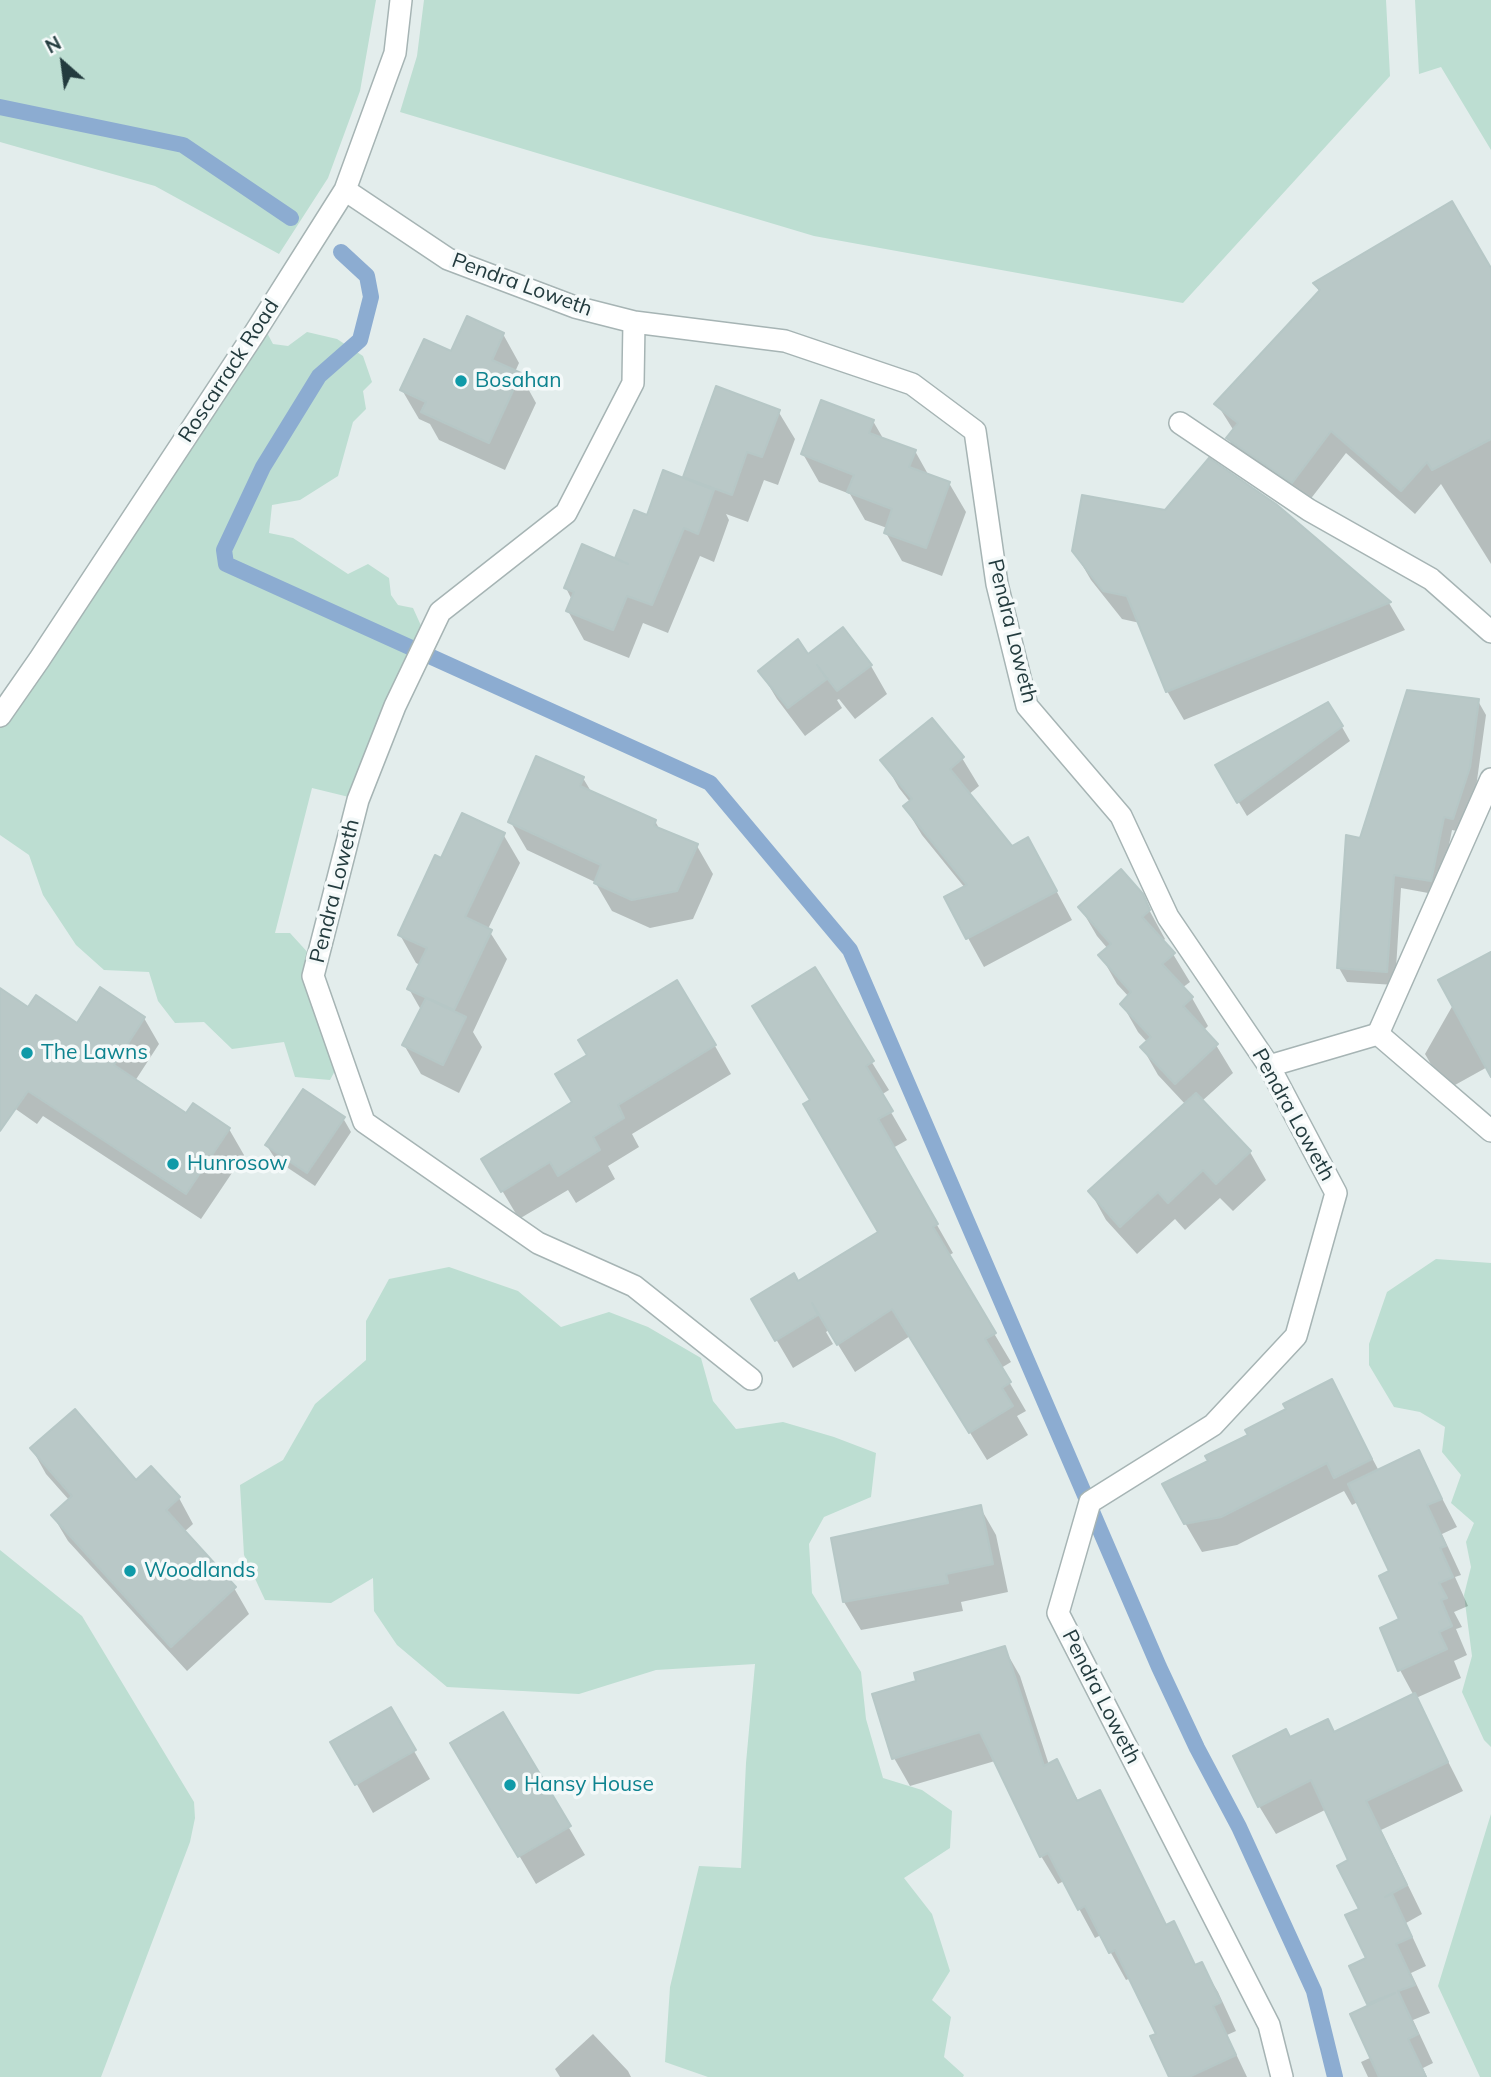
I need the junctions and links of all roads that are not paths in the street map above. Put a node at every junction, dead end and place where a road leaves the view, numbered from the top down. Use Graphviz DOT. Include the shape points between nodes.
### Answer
graph roads {
  1 [pos="401,0"];
  2 [pos="345,190"];
  3 [pos="634,322"];
  4 [pos="1180,423"];
  5 [pos="1491,632"];
  6 [pos="0,716"];
  7 [pos="1491,779"];
  8 [pos="1378,1034"];
  9 [pos="1269,1066"];
  10 [pos="1491,1131"];
  11 [pos="751,1379"];
  12 [pos="1282,2077"];
  1 -- 2 [label="street, Roscarrack Road" via="395,53"];
  2 -- 3 [label="street, Pendra Loweth" via="448,259 575,307"];
  2 -- 6 [label="street, Roscarrack Road"];
  3 -- 9 [label="street, Pendra Loweth" via="785,341 912,384 975,431 997,584 1027,706 1121,816 1168,917"];
  3 -- 11 [label="street, Pendra Loweth" via="633,383 566,513 440,612 408,675 358,800 313,976 364,1122 538,1243 634,1286"];
  4 -- 5 [label="street" via="1309,510 1431,579"];
  7 -- 8 [label="street"];
  8 -- 9 [label="street"];
  8 -- 10 [label="street"];
  9 -- 12 [label="street, Pendra Loweth" via="1336,1193 1296,1336 1213,1425 1090,1502 1058,1613 1269,2025"];
}
